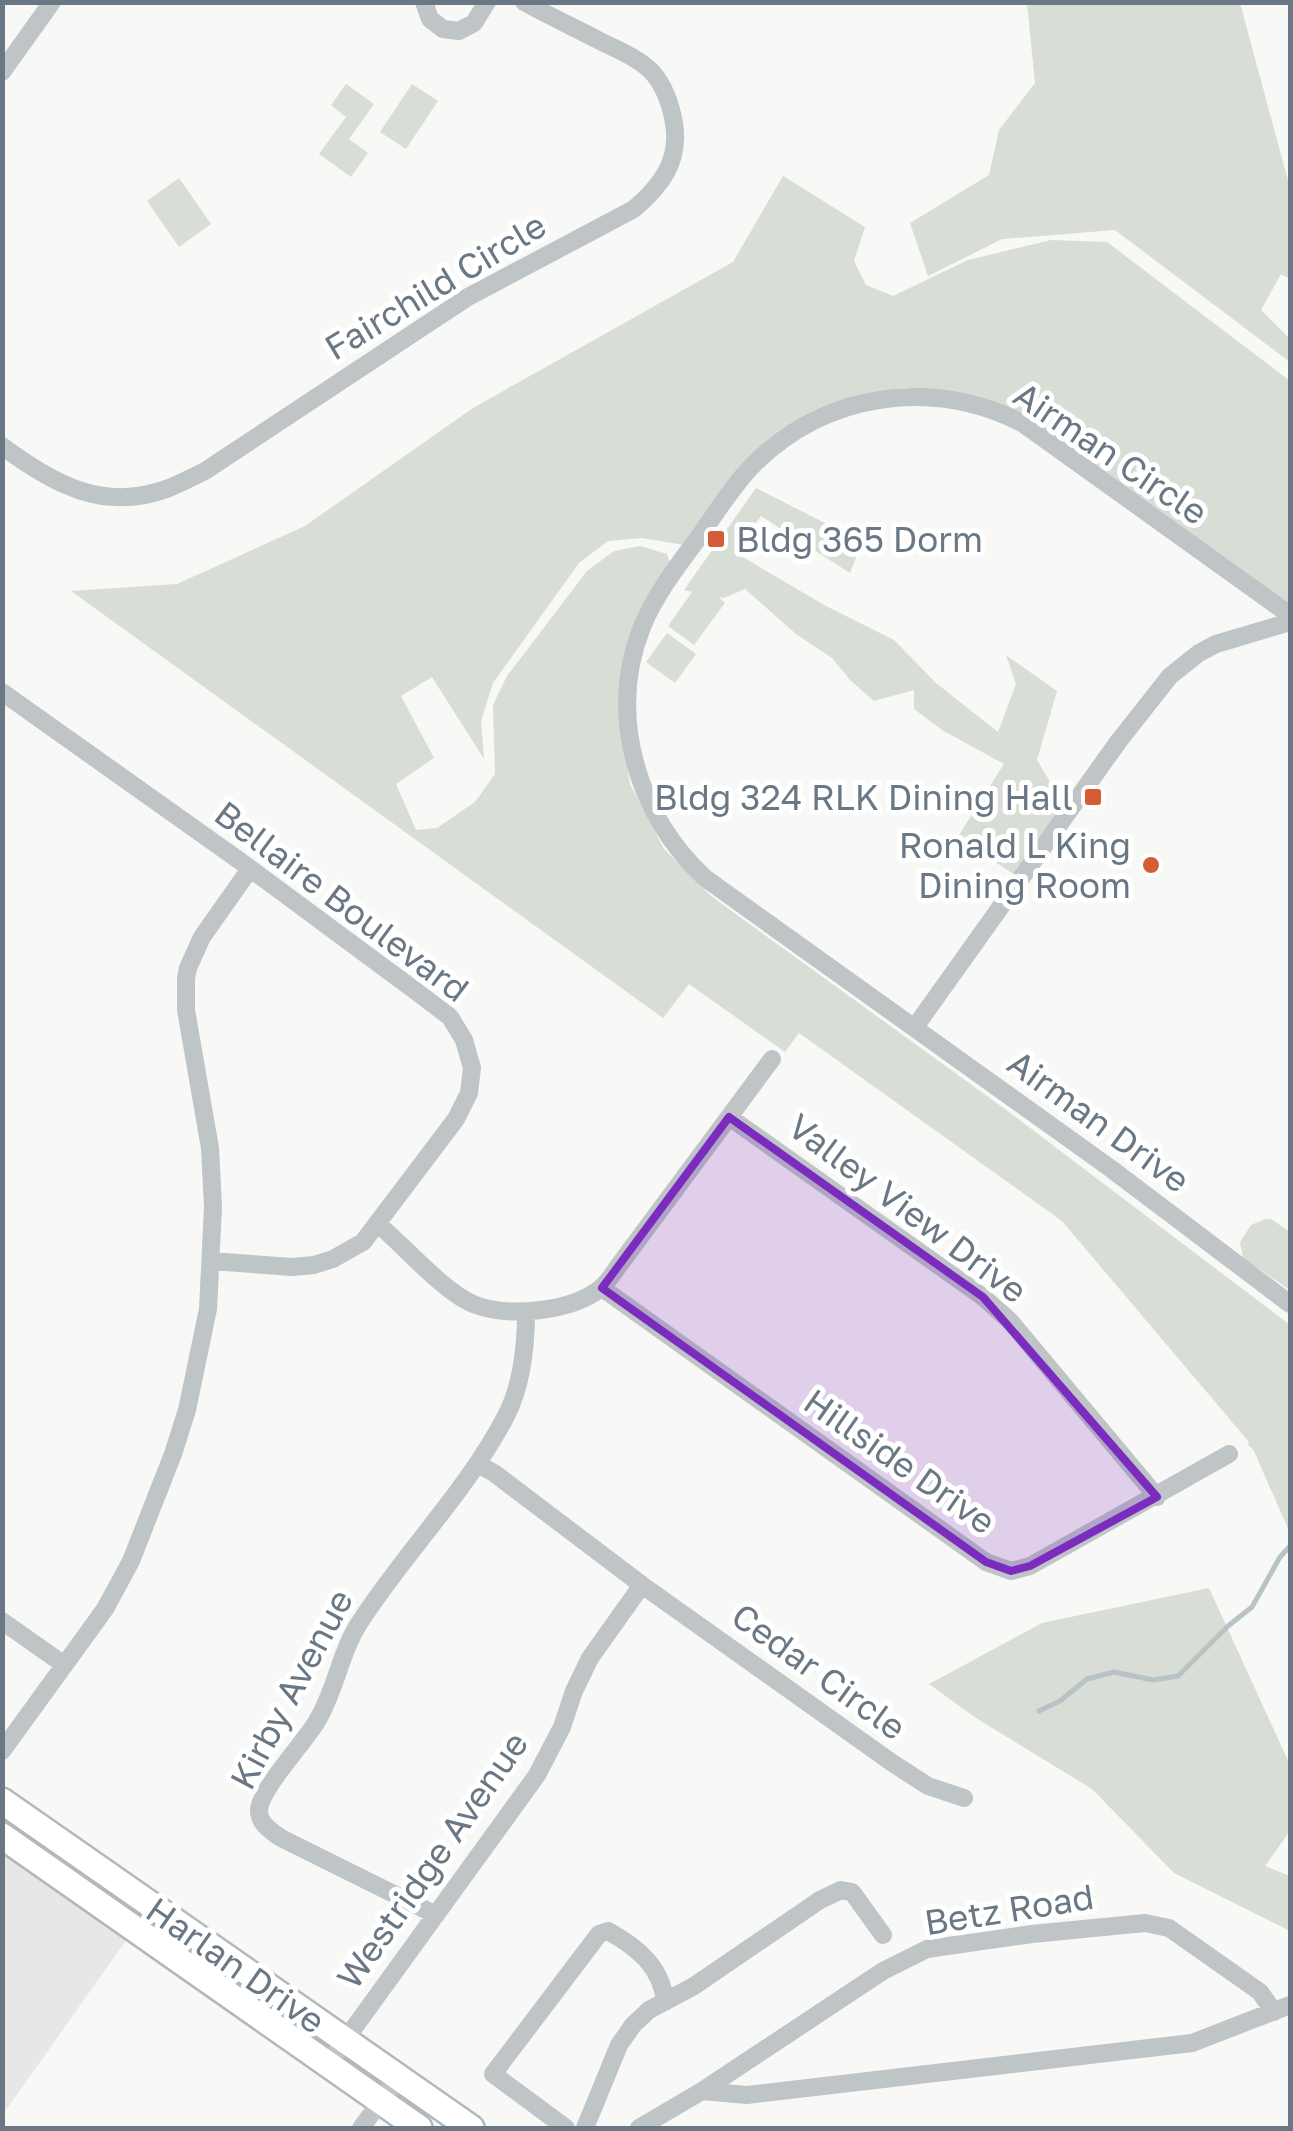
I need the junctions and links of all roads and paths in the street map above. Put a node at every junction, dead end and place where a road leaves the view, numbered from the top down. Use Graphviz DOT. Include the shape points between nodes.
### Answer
graph roads {
  1 [pos="52,2"];
  2 [pos="424,2"];
  3 [pos="487,2"];
  4 [pos="524,2"];
  5 [pos="2,72"];
  6 [pos="2,446"];
  7 [pos="1290,618"];
  8 [pos="2,692"];
  9 [pos="250,869"];
  10 [pos="915,1027"];
  11 [pos="772,1059"];
  12 [pos="730,1117"];
  13 [pos="378,1224"];
  14 [pos="211,1261"];
  15 [pos="602,1288"];
  16 [pos="1290,1304"];
  17 [pos="526,1312"];
  18 [pos="1229,1454"];
  19 [pos="478,1464"];
  20 [pos="1156,1496"];
  21 [pos="642,1585"];
  22 [pos="2,1621"];
  23 [pos="63,1664"];
  24 [pos="2,1751"];
  25 [pos="964,1798"];
  26 [pos="2,1800"];
  27 [pos="2,1836"];
  28 [pos="436,1914"];
  29 [pos="883,1936"];
  30 [pos="664,2002"];
  31 [pos="1282,2009"];
  32 [pos="344,2040"];
  33 [pos="327,2065"];
  34 [pos="398,2078"];
  35 [pos="702,2091"];
  36 [pos="380,2102"];
  37 [pos="360,2128"];
  38 [pos="419,2128"];
  39 [pos="470,2128"];
  40 [pos="566,2128"];
  41 [pos="585,2128"];
  42 [pos="639,2128"];
  1 -- 5 [label="street"];
  2 -- 3 [label="street" via="442,30 459,31"];
  4 -- 6 [label="street, Fairchild Circle" via="652,73 676,134 666,175 653,193 468,297 205,471 166,489 133,496 72,489"];
  7 -- 10 [label="street, Airman Circle" via="1216,644 1170,676"];
  7 -- 10 [label="street, Airman Circle" via="1022,424 985,408 935,397 864,402 794,432 755,463 684,557 642,627 628,689 634,762 657,818 690,864"];
  8 -- 9 [label="street, Bellaire Boulevard"];
  9 -- 13 [label="street, Bellaire Boulevard" via="450,1017 464,1040 472,1068 469,1092"];
  9 -- 14 [label="street" via="202,937 186,978 210,1148"];
  10 -- 16 [label="street, Airman Drive"];
  11 -- 12 [label="street"];
  12 -- 15 [label="street"];
  12 -- 20 [label="street, Valley View Drive" via="983,1296"];
  13 -- 14 [label="street, Bellaire Boulevard" via="348,1252 314,1264"];
  13 -- 17 [label="street" via="474,1304"];
  14 -- 23 [label="street" via="208,1309 173,1454 132,1561"];
  15 -- 17 [label="street"];
  15 -- 20 [label="street, Hillside Drive" via="986,1562 1011,1571 1030,1566"];
  17 -- 19 [label="street, Kirby Avenue" via="518,1392"];
  18 -- 20 [label="street, Hillside Drive"];
  19 -- 21 [label="street, Cedar Circle"];
  19 -- 28 [label="street, Kirby Avenue" via="356,1628 319,1718 262,1795 259,1811 282,1838"];
  21 -- 25 [label="street, Cedar Circle" via="890,1762"];
  21 -- 28 [label="street, Westridge Avenue" via="590,1658 537,1775"];
  22 -- 23 [label="street"];
  23 -- 24 [label="street"];
  26 -- 32 [label="main road, Harlan Drive"];
  27 -- 33 [label="main road, Harlan Drive"];
  28 -- 32 [label="street, Westridge Avenue"];
  29 -- 30 [label="street" via="852,1892 841,1890"];
  30 -- 40 [label="street" via="650,1962 630,1943 608,1931 599,1934 493,2074"];
  30 -- 41 [label="street" via="619,2045"];
  31 -- 35 [label="street, Betz Road" via="1192,2043 747,2095"];
  31 -- 35 [label="street, Betz Road" via="1170,1928 1145,1922 1032,1934 927,1949"];
  32 -- 33 [label="street, Westridge Avenue"];
  32 -- 34 [label="main road, Harlan Drive"];
  33 -- 36 [label="main road, Harlan Drive"];
  34 -- 36 [label="street"];
  34 -- 39 [label="main road, Harlan Drive"];
  35 -- 42 [label="street, Betz Road"];
  36 -- 37 [label="street"];
  36 -- 38 [label="main road, Harlan Drive"];
}
